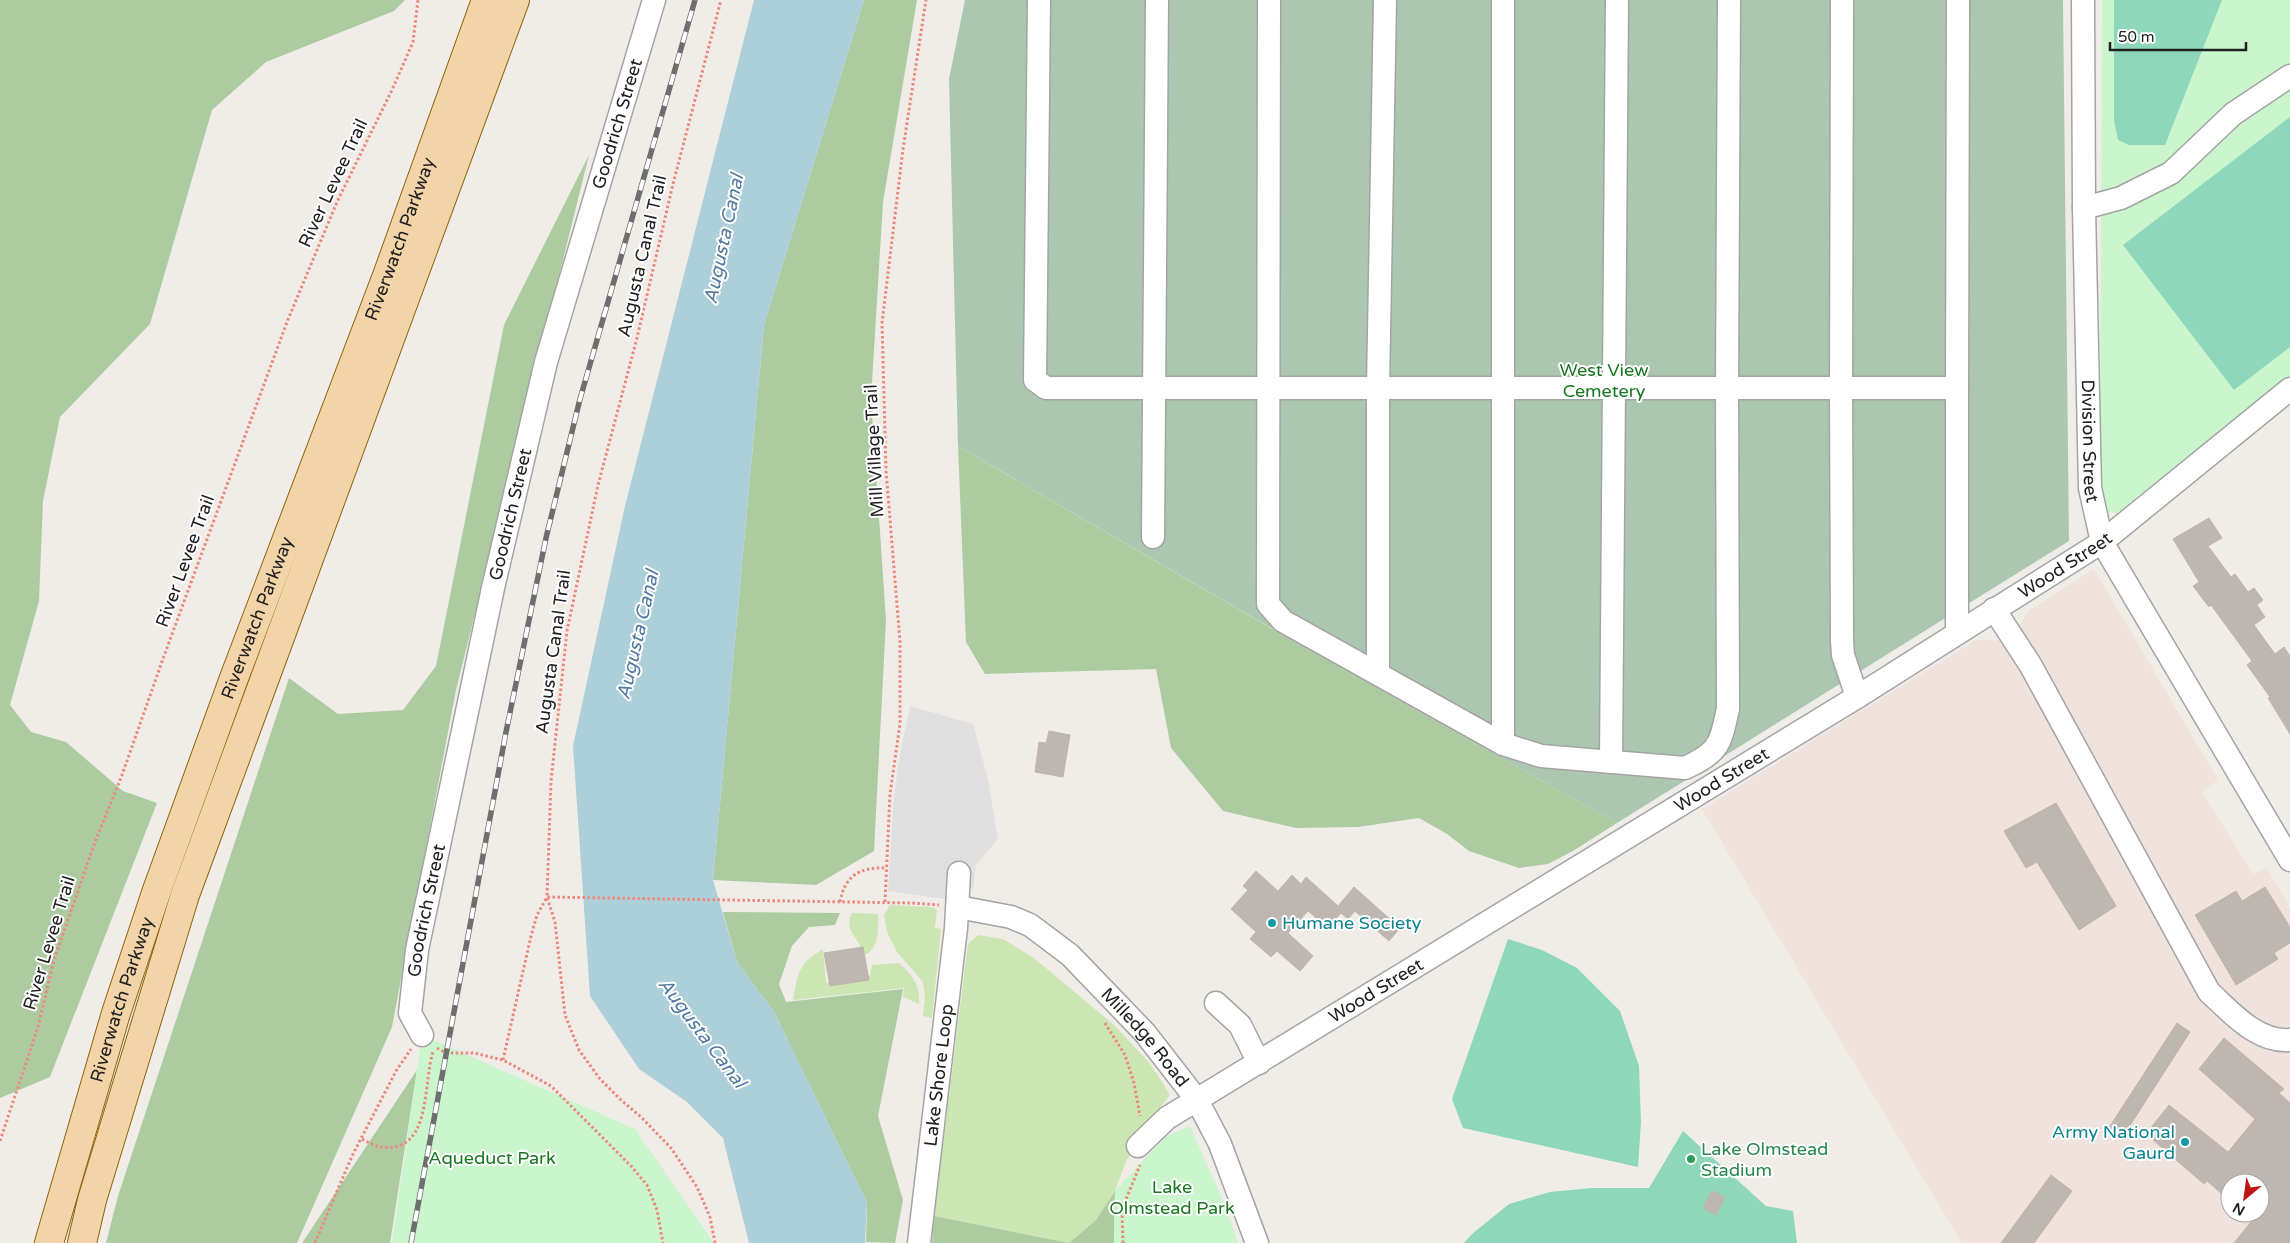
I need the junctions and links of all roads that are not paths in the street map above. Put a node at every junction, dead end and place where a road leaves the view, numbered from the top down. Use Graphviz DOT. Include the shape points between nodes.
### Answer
graph roads {
  1 [pos="486,0"];
  2 [pos="515,0"];
  3 [pos="654,0"];
  4 [pos="1039,0"];
  5 [pos="1157,0"];
  6 [pos="1269,0"];
  7 [pos="1385,0"];
  8 [pos="1503,0"];
  9 [pos="1617,0"];
  10 [pos="1729,0"];
  11 [pos="1842,0"];
  12 [pos="1958,0"];
  13 [pos="2083,0"];
  14 [pos="2290,76"];
  15 [pos="2084,208"];
  16 [pos="1727,388"];
  17 [pos="1957,388"];
  18 [pos="1154,389"];
  19 [pos="1269,389"];
  20 [pos="1378,389"];
  21 [pos="1504,389"];
  22 [pos="1614,389"];
  23 [pos="1840,389"];
  24 [pos="2290,389"];
  25 [pos="1153,537"];
  26 [pos="2102,542"];
  27 [pos="1994,610"];
  28 [pos="1957,633"];
  29 [pos="1378,672"];
  30 [pos="1857,696"];
  31 [pos="1503,744"];
  32 [pos="1612,762"];
  33 [pos="2290,860"];
  34 [pos="959,873"];
  35 [pos="950,910"];
  36 [pos="1216,1003"];
  37 [pos="2290,1040"];
  38 [pos="428,1041"];
  39 [pos="1259,1062"];
  40 [pos="1197,1100"];
  41 [pos="1139,1155"];
  42 [pos="48,1243"];
  43 [pos="82,1243"];
  44 [pos="919,1243"];
  45 [pos="1257,1243"];
  1 -- 42 [label="main road, Riverwatch Parkway" via="388,273 157,890 116,1013"];
  2 -- 43 [label="main road, Riverwatch Parkway" via="185,895 92,1200"];
  3 -- 38 [label="street, Goodrich Street" via="546,362 493,588 417,950 410,1013"];
  4 -- 18 [label="street" via="1035,380 1046,388"];
  5 -- 18 [label="street"];
  6 -- 19 [label="street"];
  7 -- 20 [label="street"];
  8 -- 21 [label="street"];
  9 -- 22 [label="street"];
  10 -- 16 [label="street"];
  11 -- 23 [label="street"];
  12 -- 17 [label="street"];
  13 -- 15 [label="street, Division Street"];
  14 -- 15 [label="street" via="2233,114 2171,173 2121,198"];
  15 -- 26 [label="street, Division Street" via="2090,488"];
  16 -- 22 [label="street"];
  16 -- 23 [label="street"];
  16 -- 32 [label="street" via="1728,709 1721,742 1705,759 1685,768"];
  17 -- 23 [label="street"];
  17 -- 28 [label="street"];
  18 -- 19 [label="street"];
  18 -- 25 [label="street"];
  19 -- 20 [label="street"];
  19 -- 29 [label="street" via="1268,604 1283,621"];
  20 -- 21 [label="street"];
  20 -- 29 [label="street"];
  21 -- 22 [label="street"];
  21 -- 31 [label="street"];
  22 -- 32 [label="street"];
  23 -- 30 [label="street" via="1842,640"];
  24 -- 26 [label="street, Wood Street"];
  26 -- 27 [label="street, Wood Street"];
  26 -- 33 [label="street, Division Street"];
  27 -- 28 [label="street, Wood Street"];
  27 -- 37 [label="street" via="2031,666 2209,992 2248,1027"];
  28 -- 30 [label="street, Wood Street"];
  29 -- 31 [label="street"];
  30 -- 39 [label="street, Wood Street"];
  31 -- 32 [label="street" via="1541,756"];
  34 -- 35 [label="street, Lake Shore Loop"];
  35 -- 40 [label="street, Milledge Road" via="1011,917 1030,925 1070,955 1145,1033"];
  35 -- 44 [label="street, Lake Shore Loop"];
  36 -- 39 [label="street" via="1240,1025"];
  39 -- 40 [label="street, Wood Street"];
  40 -- 41 [label="street, Wood Street" via="1167,1118"];
  40 -- 45 [label="street, Milledge Road" via="1220,1144"];
}
